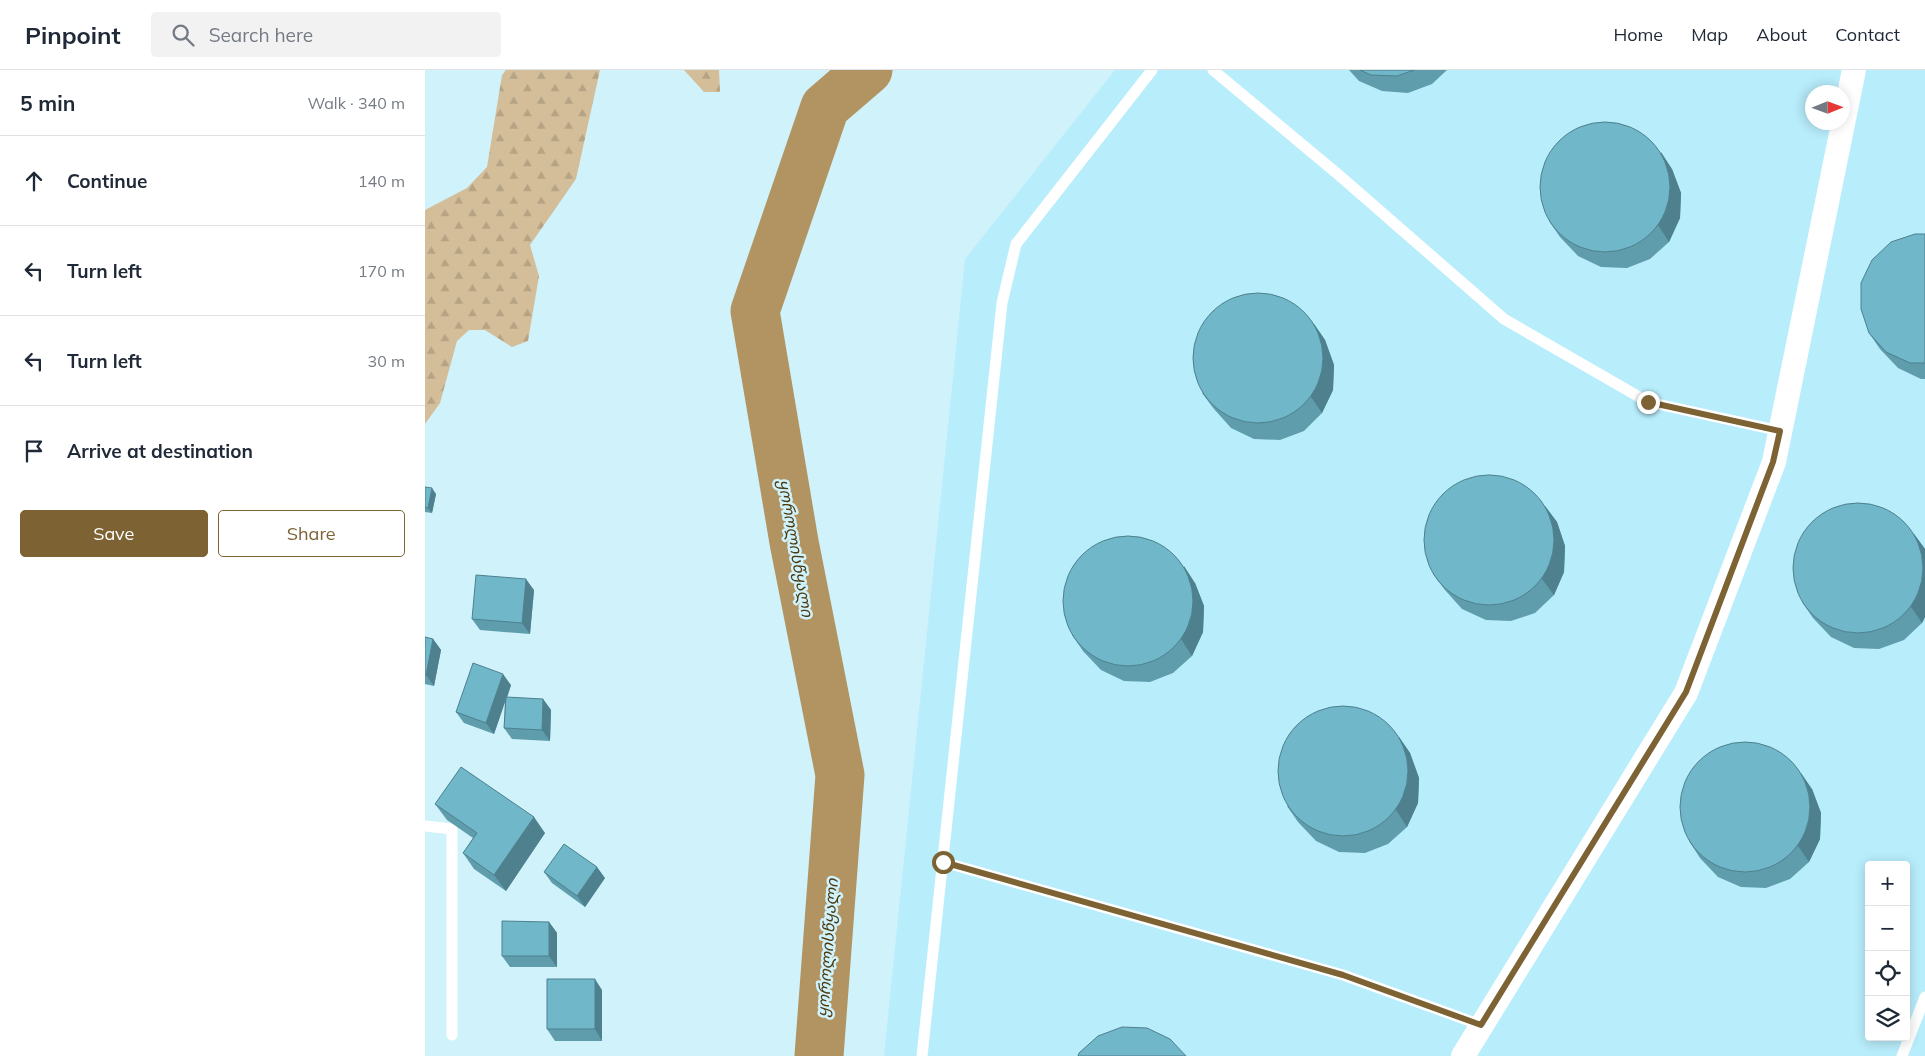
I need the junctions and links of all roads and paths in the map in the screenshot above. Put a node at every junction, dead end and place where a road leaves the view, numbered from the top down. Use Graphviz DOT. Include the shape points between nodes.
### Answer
graph roads {
  1 [pos="1152,70"];
  2 [pos="1213,70"];
  3 [pos="1854,70"];
  4 [pos="1780,431"];
  5 [pos="425,826"];
  6 [pos="943,862"];
  7 [pos="1925,997"];
  8 [pos="1481,1025"];
  9 [pos="452,1035"];
  10 [pos="922,1056"];
  11 [pos="1463,1056"];
  12 [pos="1902,1056"];
  1 -- 6 [label="lane" via="1015,244 1002,302"];
  2 -- 4 [label="lane" via="1504,319 1648,402"];
  3 -- 4 [label="street"];
  4 -- 8 [label="street" via="1773,462 1686,692"];
  5 -- 9 [label="lane" via="452,828"];
  6 -- 8 [label="lane" via="1343,975"];
  6 -- 10 [label="lane"];
  7 -- 12 [label="lane"];
  8 -- 11 [label="street"];
}
